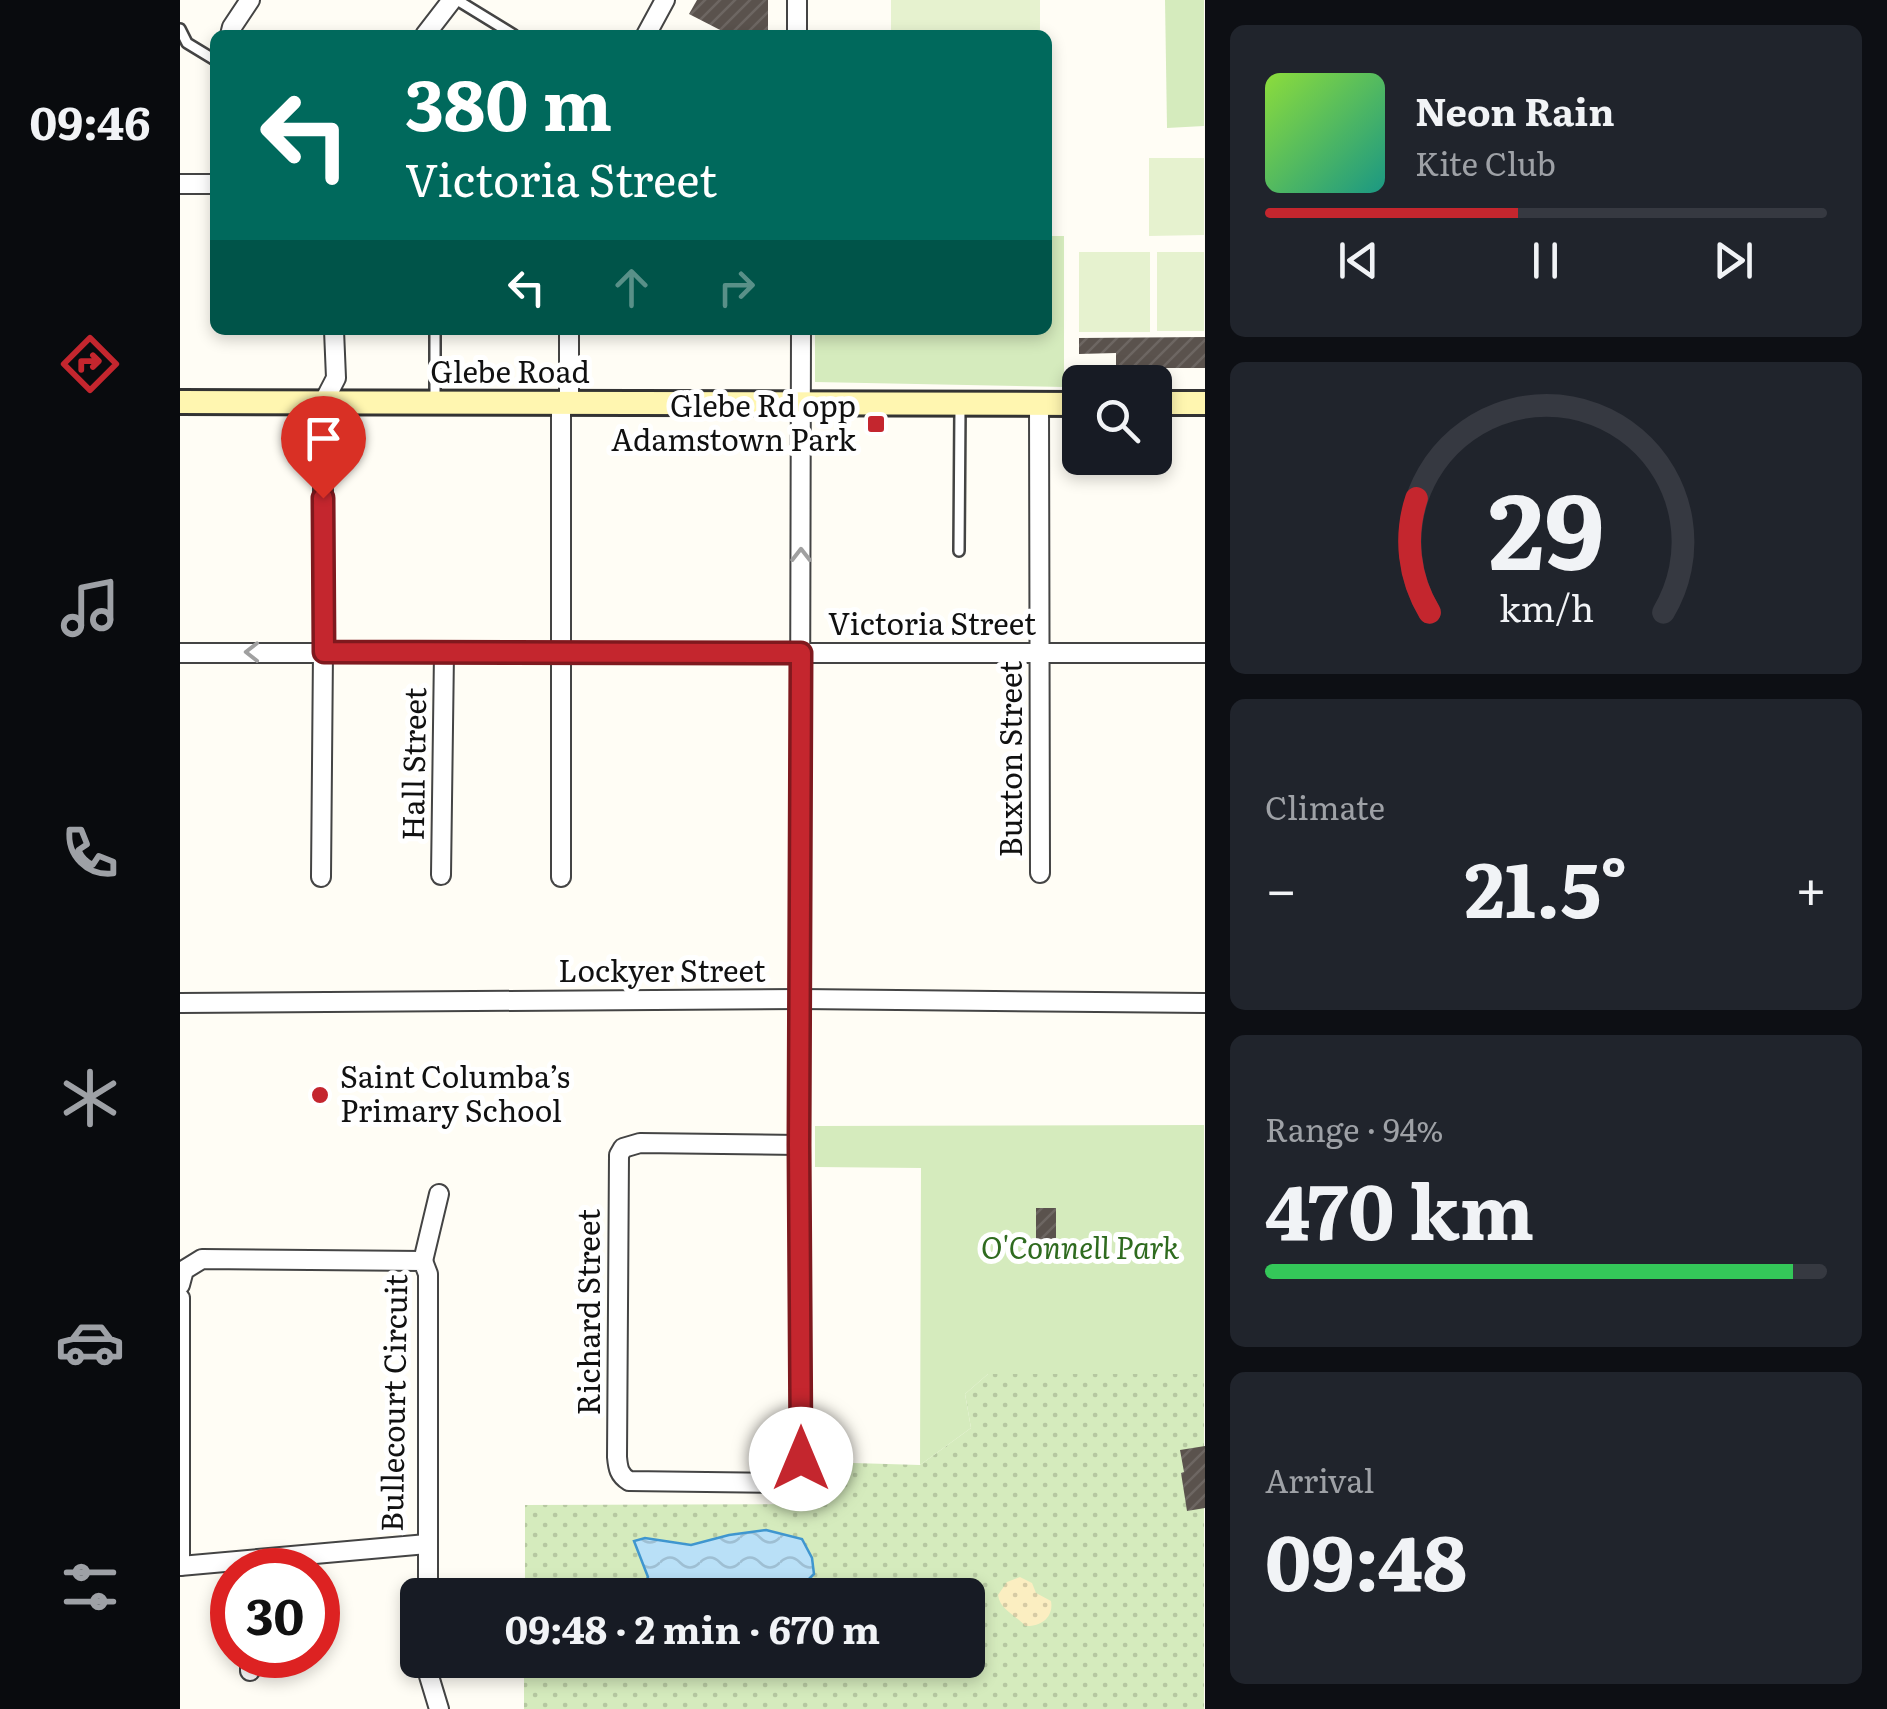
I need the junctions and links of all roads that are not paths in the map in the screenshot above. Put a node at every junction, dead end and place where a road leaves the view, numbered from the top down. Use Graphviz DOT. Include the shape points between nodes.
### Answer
graph roads {
  1 [pos="250,0"];
  2 [pos="454,0"];
  3 [pos="665,0"];
  4 [pos="797,0"];
  5 [pos="180,30"];
  6 [pos="231,30"];
  7 [pos="429,30"];
  8 [pos="505,30"];
  9 [pos="649,30"];
  10 [pos="797,30"];
  11 [pos="210,57"];
  12 [pos="180,184"];
  13 [pos="210,184"];
  14 [pos="334,335"];
  15 [pos="436,335"];
  16 [pos="569,335"];
  17 [pos="801,335"];
  18 [pos="180,402"];
  19 [pos="322,403"];
  20 [pos="436,403"];
  21 [pos="802,403"];
  22 [pos="1204,403"];
  23 [pos="565,404"];
  24 [pos="960,404"];
  25 [pos="1039,404"];
  26 [pos="1062,404"];
  27 [pos="1172,404"];
  28 [pos="959,551"];
  29 [pos="324,652"];
  30 [pos="444,652"];
  31 [pos="562,652"];
  32 [pos="1039,652"];
  33 [pos="1204,652"];
  34 [pos="180,653"];
  35 [pos="801,653"];
  36 [pos="1040,873"];
  37 [pos="441,875"];
  38 [pos="320,877"];
  39 [pos="562,877"];
  40 [pos="801,999"];
  41 [pos="180,1003"];
  42 [pos="1204,1004"];
  43 [pos="799,1145"];
  44 [pos="440,1194"];
  45 [pos="186,1261"];
  46 [pos="423,1261"];
  47 [pos="180,1284"];
  48 [pos="180,1298"];
  49 [pos="427,1544"];
  50 [pos="340,1554"];
  51 [pos="180,1566"];
  52 [pos="210,1566"];
  53 [pos="428,1578"];
  54 [pos="430,1678"];
  55 [pos="439,1709"];
  1 -- 6 [label="street"];
  2 -- 7 [label="street"];
  2 -- 8 [label="lane"];
  3 -- 9 [label="street"];
  4 -- 10 [label="street"];
  5 -- 11 [label="lane" via="187,44"];
  12 -- 13 [label="street"];
  14 -- 19 [label="street" via="336,378"];
  15 -- 20 [label="lane"];
  16 -- 23 [label="street"];
  17 -- 21 [label="street"];
  18 -- 19 [label="main road, Glebe Road"];
  19 -- 20 [label="main road, Glebe Road"];
  19 -- 29 [label="street"];
  20 -- 23 [label="main road, Glebe Road"];
  21 -- 23 [label="main road, Glebe Road"];
  21 -- 24 [label="main road, Glebe Road"];
  35 -- 21 [label="street, one-way"];
  22 -- 27 [label="main road"];
  23 -- 31 [label="street"];
  24 -- 25 [label="main road, Glebe Road"];
  24 -- 28 [label="lane"];
  25 -- 26 [label="main road, Glebe Road"];
  25 -- 32 [label="street, Buxton Street"];
  29 -- 30 [label="street, Victoria Street"];
  29 -- 34 [label="street, Victoria Street, one-way"];
  29 -- 38 [label="street"];
  30 -- 31 [label="street, Victoria Street"];
  30 -- 37 [label="street, Hall Street"];
  31 -- 35 [label="street, Victoria Street"];
  31 -- 39 [label="street"];
  32 -- 33 [label="street, Victoria Street"];
  32 -- 35 [label="street, Victoria Street"];
  32 -- 36 [label="street, Buxton Street"];
  35 -- 40 [label="street"];
  40 -- 41 [label="street, Lockyer Street"];
  40 -- 42 [label="street, Lockyer Street"];
  40 -- 43 [label="street"];
  43 -- 43 [label="street, Richard Street" via="623,1148 617,1457 622,1477 783,1483 801,1475"];
  44 -- 46 [label="street, Bullecourt Circuit"];
  45 -- 46 [label="street, Bullecourt Circuit"];
  45 -- 47 [label="street, Bullecourt Circuit"];
  46 -- 49 [label="street, Bullecourt Circuit"];
  48 -- 51 [label="street, Bullecourt Circuit"];
  49 -- 50 [label="street, Bullecourt Circuit"];
  49 -- 53 [label="street"];
  51 -- 52 [label="street, Bullecourt Circuit"];
  54 -- 55 [label="street"];
}
